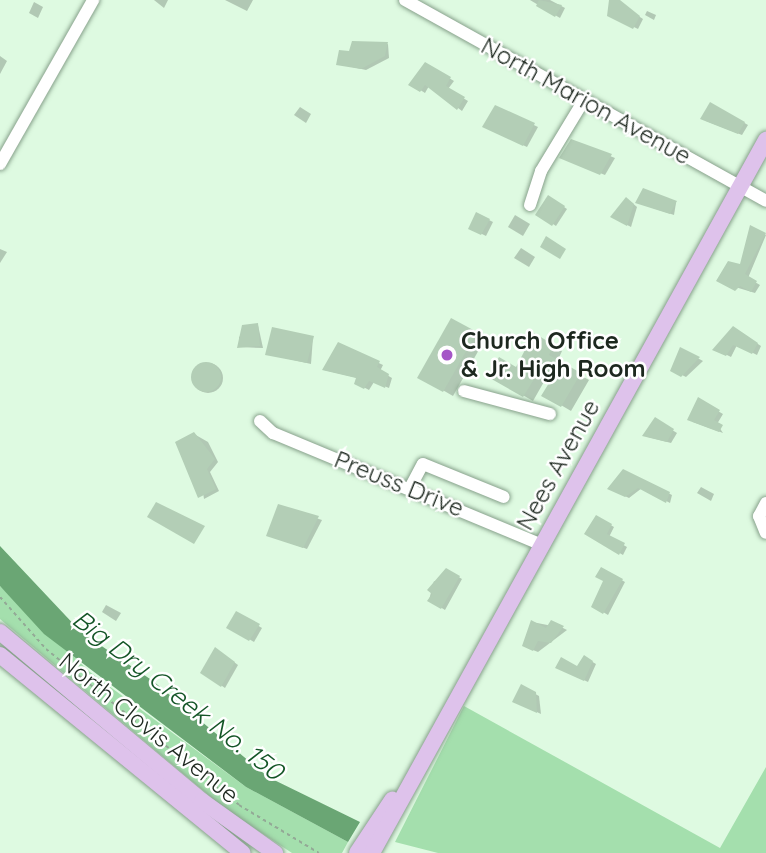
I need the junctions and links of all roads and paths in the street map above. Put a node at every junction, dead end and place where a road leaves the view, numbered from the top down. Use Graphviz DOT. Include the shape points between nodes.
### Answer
graph roads {
  1 [pos="93,0"];
  2 [pos="405,0"];
  3 [pos="584,100"];
  4 [pos="766,140"];
  5 [pos="0,164"];
  6 [pos="740,186"];
  7 [pos="766,201"];
  8 [pos="530,205"];
  9 [pos="464,391"];
  10 [pos="550,414"];
  11 [pos="260,421"];
  12 [pos="468,484"];
  13 [pos="410,488"];
  14 [pos="503,497"];
  15 [pos="766,503"];
  16 [pos="458,507"];
  17 [pos="766,533"];
  18 [pos="541,544"];
  19 [pos="0,597"];
  20 [pos="0,632"];
  21 [pos="0,655"];
  22 [pos="410,775"];
  23 [pos="243,853"];
  24 [pos="275,853"];
  25 [pos="319,853"];
  26 [pos="357,853"];
  27 [pos="372,853"];
  1 -- 5 [label="street"];
  2 -- 3 [label="street, North Marion Avenue"];
  3 -- 6 [label="street, North Marion Avenue"];
  3 -- 8 [label="street" via="541,172"];
  4 -- 6 [label="main road, Nees Avenue"];
  6 -- 7 [label="street, North Marion Avenue"];
  6 -- 18 [label="main road, Nees Avenue"];
  9 -- 10 [label="street"];
  11 -- 13 [label="street, Preuss Drive" via="273,433"];
  12 -- 13 [label="street" via="423,464"];
  12 -- 14 [label="street"];
  12 -- 16 [label="street"];
  13 -- 16 [label="street, Preuss Drive"];
  15 -- 17 [label="street" via="759,516"];
  16 -- 18 [label="street, Preuss Drive"];
  18 -- 22 [label="main road, Nees Avenue"];
  19 -- 25 [label="path" via="46,649 239,805"];
  20 -- 24 [label="main road, North Clovis Avenue" via="202,802"];
  21 -- 23 [label="main road, North Clovis Avenue"];
  22 -- 26 [label="main road, Nees Avenue"];
  22 -- 27 [label="main road, Nees Avenue"];
}
